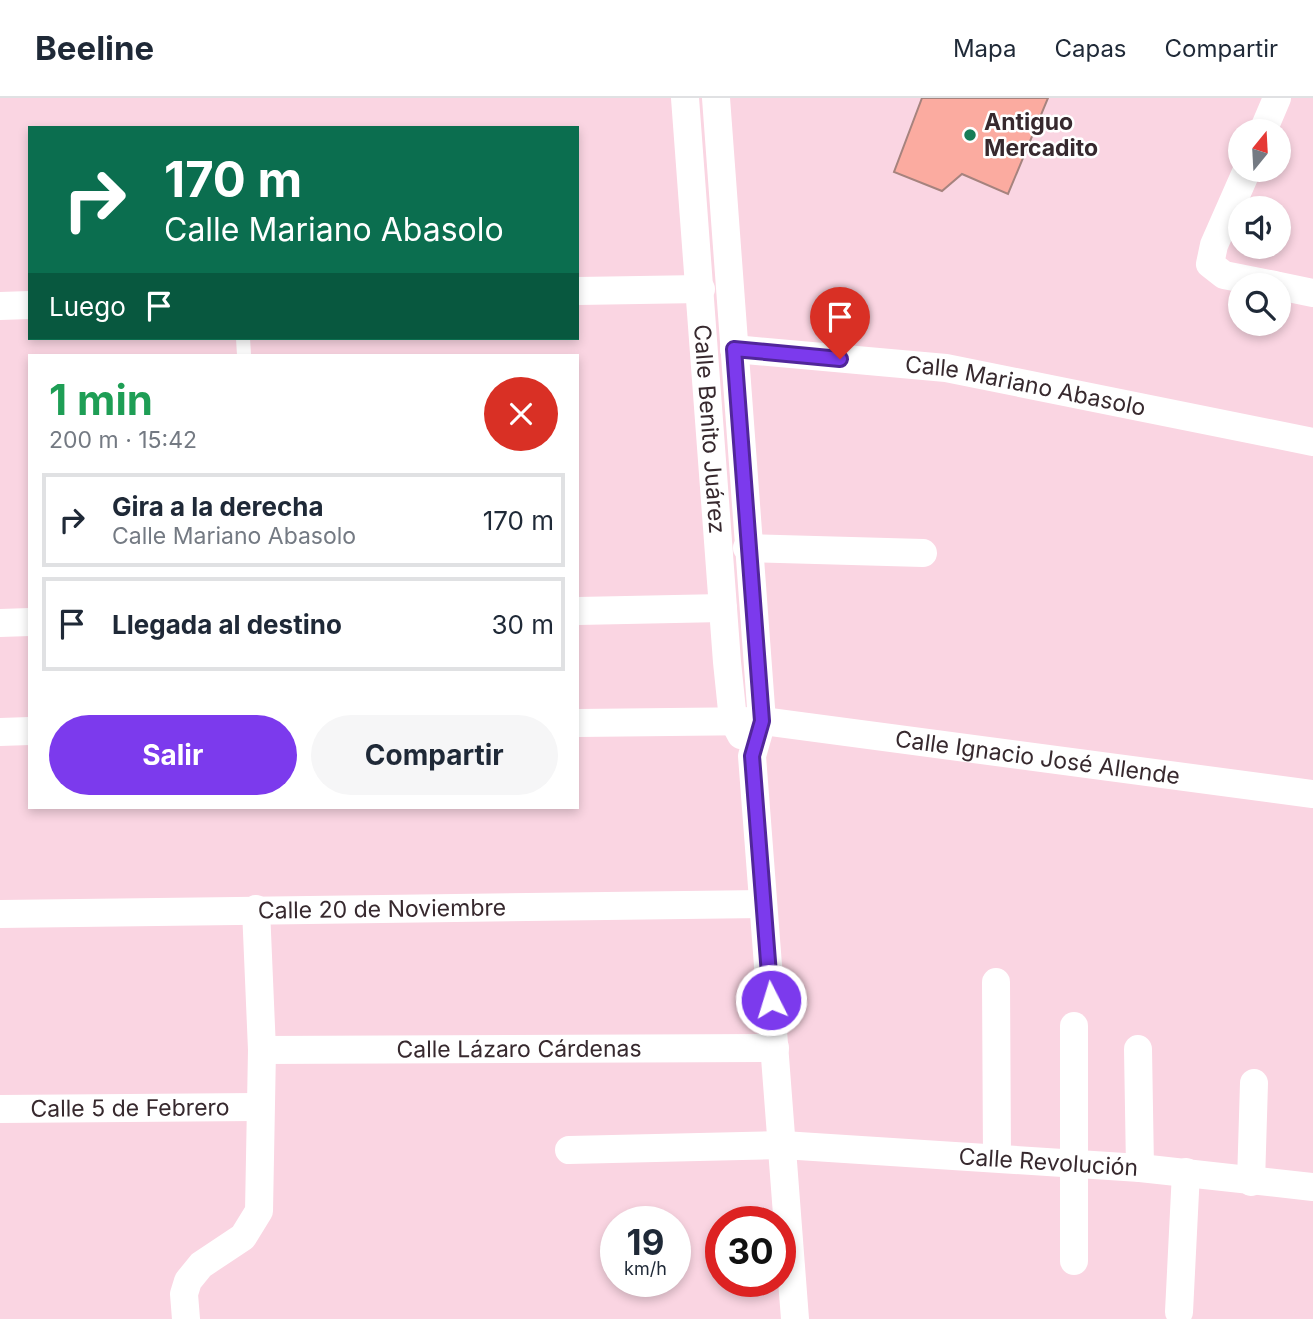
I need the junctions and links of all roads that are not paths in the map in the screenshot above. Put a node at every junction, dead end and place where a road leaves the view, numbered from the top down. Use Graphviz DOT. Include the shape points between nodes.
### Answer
graph roads {
  1 [pos="685,98"];
  2 [pos="716,98"];
  3 [pos="1278,98"];
  4 [pos="1268,119"];
  5 [pos="1242,182"];
  6 [pos="1228,276"];
  7 [pos="701,289"];
  8 [pos="1291,289"];
  9 [pos="579,291"];
  10 [pos="1313,293"];
  11 [pos="28,305"];
  12 [pos="0,306"];
  13 [pos="734,349"];
  14 [pos="1313,442"];
  15 [pos="747,548"];
  16 [pos="923,553"];
  17 [pos="723,608"];
  18 [pos="579,611"];
  19 [pos="0,622"];
  20 [pos="28,622"];
  21 [pos="733,720"];
  22 [pos="762,721"];
  23 [pos="579,723"];
  24 [pos="28,731"];
  25 [pos="0,732"];
  26 [pos="752,756"];
  27 [pos="1313,794"];
  28 [pos="763,904"];
  29 [pos="256,909"];
  30 [pos="0,914"];
  31 [pos="996,982"];
  32 [pos="1074,1026"];
  33 [pos="775,1048"];
  34 [pos="1138,1049"];
  35 [pos="262,1051"];
  36 [pos="1255,1083"];
  37 [pos="260,1107"];
  38 [pos="0,1109"];
  39 [pos="783,1145"];
  40 [pos="569,1150"];
  41 [pos="997,1157"];
  42 [pos="1074,1164"];
  43 [pos="1140,1168"];
  44 [pos="1186,1172"];
  45 [pos="1251,1182"];
  46 [pos="1313,1187"];
  47 [pos="1074,1261"];
  48 [pos="1179,1312"];
  49 [pos="186,1319"];
  50 [pos="796,1319"];
  1 -- 7 [label="street, Calle Benito Juárez"];
  2 -- 13 [label="street, Calle Benito Juárez"];
  3 -- 4 [label="street"];
  5 -- 6 [label="street" via="1210,264"];
  7 -- 9 [label="street"];
  7 -- 17 [label="street, Calle Benito Juárez"];
  8 -- 10 [label="street"];
  11 -- 12 [label="street"];
  13 -- 14 [label="street, Calle Mariano Abasolo" via="946,368"];
  13 -- 15 [label="street, Calle Benito Juárez"];
  15 -- 16 [label="street"];
  15 -- 22 [label="street, Calle Benito Juárez"];
  17 -- 18 [label="street"];
  17 -- 21 [label="street, Calle Benito Juárez"];
  19 -- 20 [label="street"];
  21 -- 22 [label="street, Calle Ignacio José Allende"];
  21 -- 23 [label="street, Calle Ignacio José Allende"];
  21 -- 26 [label="street, Calle Benito Juárez"];
  22 -- 26 [label="street, Calle Benito Juárez"];
  22 -- 27 [label="street, Calle Ignacio José Allende"];
  24 -- 25 [label="street"];
  26 -- 28 [label="street, Calle Benito Juárez"];
  28 -- 29 [label="street, Calle 20 de Noviembre"];
  28 -- 33 [label="street, Calle Benito Juárez"];
  29 -- 30 [label="street, Calle 20 de Noviembre"];
  29 -- 35 [label="street"];
  31 -- 41 [label="street"];
  32 -- 42 [label="street"];
  33 -- 35 [label="street, Calle Lázaro Cárdenas"];
  33 -- 39 [label="street, Calle Benito Juárez"];
  34 -- 43 [label="street"];
  35 -- 37 [label="street"];
  36 -- 45 [label="street"];
  37 -- 38 [label="street, Calle 5 de Febrero"];
  37 -- 49 [label="street" via="259,1210 243,1237 201,1265 188,1281"];
  39 -- 40 [label="street, Calle Revolución"];
  39 -- 41 [label="street, Calle Revolución"];
  39 -- 50 [label="street, Calle Benito Juárez"];
  41 -- 42 [label="street, Calle Revolución"];
  42 -- 43 [label="street, Calle Revolución"];
  42 -- 47 [label="street"];
  43 -- 44 [label="street, Calle Revolución"];
  44 -- 45 [label="street, Calle Revolución"];
  44 -- 48 [label="street"];
  45 -- 46 [label="street, Calle Revolución"];
}
